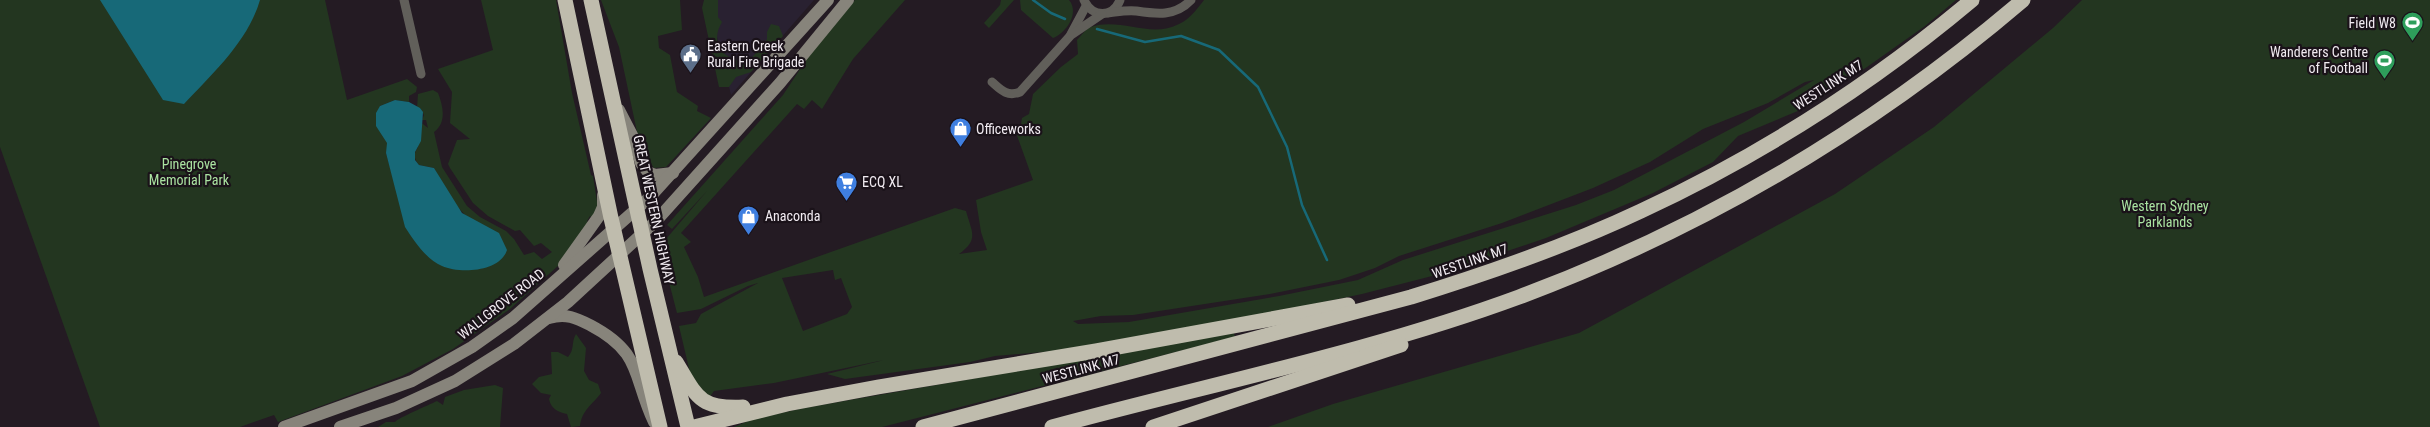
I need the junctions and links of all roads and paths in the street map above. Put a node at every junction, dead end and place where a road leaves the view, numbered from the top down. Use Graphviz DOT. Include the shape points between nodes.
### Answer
graph roads {
  1 [pos="404,0"];
  2 [pos="565,0"];
  3 [pos="591,0"];
  4 [pos="828,0"];
  5 [pos="848,0"];
  6 [pos="1120,0"];
  7 [pos="1125,0"];
  8 [pos="1191,0"];
  9 [pos="1972,0"];
  10 [pos="2023,0"];
  11 [pos="1085,1"];
  12 [pos="1136,12"];
  13 [pos="1105,14"];
  14 [pos="1071,35"];
  15 [pos="421,74"];
  16 [pos="992,82"];
  17 [pos="614,101"];
  18 [pos="600,160"];
  19 [pos="673,173"];
  20 [pos="637,209"];
  21 [pos="614,230"];
  22 [pos="643,234"];
  23 [pos="620,255"];
  24 [pos="548,287"];
  25 [pos="1411,298"];
  26 [pos="1471,313"];
  27 [pos="546,319"];
  28 [pos="668,348"];
  29 [pos="787,404"];
  30 [pos="284,427"];
  31 [pos="340,427"];
  32 [pos="658,427"];
  33 [pos="688,427"];
  34 [pos="694,427"];
  35 [pos="924,427"];
  36 [pos="1052,427"];
  37 [pos="1153,427"];
  1 -- 15 [label="street"];
  2 -- 18 [label="highway"];
  3 -- 17 [label="highway, GREAT WESTERN HIGHWAY"];
  4 -- 19 [label="main road, WALLGROVE ROAD"];
  5 -- 22 [label="main road" via="780,83"];
  6 -- 13 [label="street" via="1118,6"];
  7 -- 12 [label="street"];
  8 -- 12 [label="street" via="1166,14"];
  9 -- 25 [label="highway, WESTLINK M7" via="1904,54 1828,107 1702,179 1641,211 1554,248"];
  10 -- 26 [label="highway" via="1923,80 1794,167 1630,252"];
  11 -- 13 [label="street" via="1096,13"];
  11 -- 14 [label="street"];
  12 -- 13 [label="street"];
  13 -- 14 [label="street"];
  14 -- 16 [label="street" via="1020,92 1006,94"];
  17 -- 19 [label="main road" via="633,137 644,168 655,175"];
  17 -- 20 [label="highway, GREAT WESTERN HIGHWAY"];
  18 -- 21 [label="highway"];
  18 -- 24 [label="main road" via="602,211"];
  19 -- 20 [label="main road, WALLGROVE ROAD"];
  20 -- 21 [label="main road, WALLGROVE ROAD"];
  20 -- 22 [label="highway, GREAT WESTERN HIGHWAY"];
  21 -- 23 [label="highway"];
  21 -- 24 [label="main road, WALLGROVE ROAD"];
  22 -- 23 [label="main road"];
  22 -- 28 [label="highway, GREAT WESTERN HIGHWAY"];
  23 -- 27 [label="main road"];
  23 -- 32 [label="highway"];
  24 -- 30 [label="main road, WALLGROVE ROAD" via="472,348 437,368 412,381"];
  25 -- 29 [label="highway" via="1347,305"];
  25 -- 35 [label="highway, WESTLINK M7"];
  26 -- 36 [label="highway" via="1371,343"];
  26 -- 37 [label="highway" via="1422,338"];
  27 -- 31 [label="main road" via="514,344 455,381 396,408"];
  27 -- 32 [label="main road" via="570,316 619,344 632,360"];
  28 -- 29 [label="highway" via="694,392 706,403 721,408"];
  28 -- 33 [label="highway, GREAT WESTERN HIGHWAY"];
  29 -- 34 [label="highway"];
}
